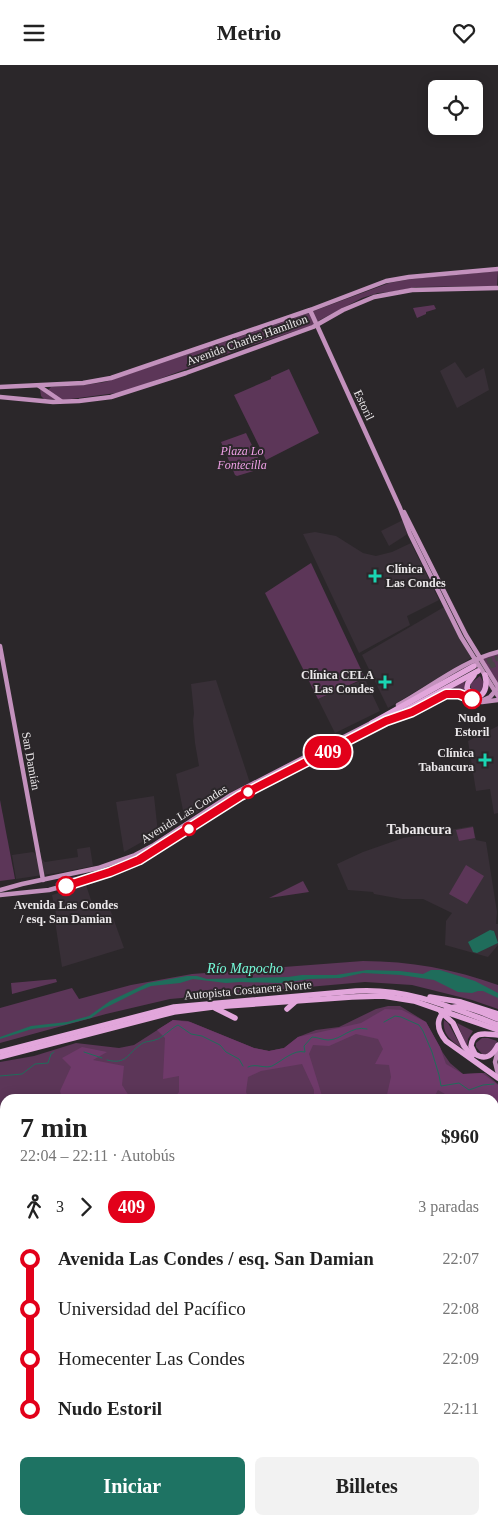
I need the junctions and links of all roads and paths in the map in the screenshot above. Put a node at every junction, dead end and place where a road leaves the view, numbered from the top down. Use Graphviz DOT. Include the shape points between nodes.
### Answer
graph roads {
  1 [pos="498,269"];
  2 [pos="498,288"];
  3 [pos="310,310"];
  4 [pos="316,325"];
  5 [pos="39,385"];
  6 [pos="52,385"];
  7 [pos="0,387"];
  8 [pos="46,390"];
  9 [pos="0,397"];
  10 [pos="65,402"];
  11 [pos="0,646"];
  12 [pos="498,652"];
  13 [pos="477,665"];
  14 [pos="485,675"];
  15 [pos="498,689"];
  16 [pos="498,700"];
  17 [pos="478,701"];
  18 [pos="386,721"];
  19 [pos="372,723"];
  20 [pos="215,805"];
  21 [pos="209,815"];
  22 [pos="60,877"];
  23 [pos="43,879"];
  24 [pos="32,882"];
  25 [pos="56,888"];
  26 [pos="0,890"];
  27 [pos="30,893"];
  28 [pos="0,895"];
  29 [pos="416,996"];
  30 [pos="297,1001"];
  31 [pos="433,1006"];
  32 [pos="213,1007"];
  33 [pos="287,1009"];
  34 [pos="498,1014"];
  35 [pos="235,1018"];
  36 [pos="498,1019"];
  37 [pos="498,1025"];
  38 [pos="498,1033"];
  39 [pos="498,1045"];
  40 [pos="498,1050"];
  41 [pos="0,1052"];
  42 [pos="0,1057"];
  43 [pos="498,1077"];
  1 -- 3 [label="main road, Avenida Charles Hamilton" via="390,280"];
  2 -- 4 [label="main road, Avenida Charles Hamilton" via="412,289 374,297"];
  3 -- 4 [label="main road, Estoril"];
  3 -- 6 [label="main road, Avenida Charles Hamilton" via="120,375"];
  4 -- 10 [label="main road, Avenida Charles Hamilton" via="118,395"];
  4 -- 13 [label="main road, Estoril" via="400,508 466,635"];
  5 -- 6 [label="main road, Avenida Charles Hamilton"];
  5 -- 7 [label="main road, Avenida Charles Hamilton"];
  5 -- 8 [label="main road"];
  6 -- 8 [label="main road"];
  8 -- 10 [label="main road"];
  9 -- 10 [label="main road, Avenida Charles Hamilton"];
  11 -- 23 [label="main road, San Damián"];
  12 -- 13 [label="main road"];
  13 -- 14 [label="main road"];
  13 -- 14 [label="highway" via="468,684 472,694 478,696 485,692"];
  13 -- 15 [label="main road"];
  13 -- 18 [label="highway"];
  13 -- 19 [label="highway"];
  14 -- 15 [label="main road"];
  15 -- 17 [label="main road" via="488,698"];
  16 -- 17 [label="main road, Avenida Las Condes"];
  17 -- 18 [label="main road, Avenida Las Condes" via="459,694 446,694"];
  18 -- 21 [label="main road, Avenida Las Condes"];
  19 -- 20 [label="main road, Avenida Las Condes"];
  20 -- 21 [label="main road"];
  20 -- 22 [label="main road, Avenida Las Condes" via="135,855 104,867"];
  21 -- 25 [label="main road, Avenida Las Condes" via="139,860"];
  22 -- 23 [label="main road, Avenida Las Condes"];
  22 -- 25 [label="main road" via="54,883"];
  23 -- 24 [label="main road, Avenida Las Condes"];
  24 -- 26 [label="main road, Avenida Las Condes"];
  24 -- 27 [label="main road" via="35,887"];
  25 -- 27 [label="main road, Avenida Las Condes"];
  27 -- 28 [label="main road, Avenida Las Condes"];
  29 -- 34 [label="highway" via="455,1000"];
  29 -- 37 [label="highway, Autopista Costanera Norte"];
  29 -- 41 [label="highway, Autopista Costanera Norte" via="361,991 184,1005"];
  30 -- 31 [label="highway, Autopista Costanera Norte" via="383,997"];
  30 -- 32 [label="highway, Autopista Costanera Norte"];
  30 -- 33 [label="highway"];
  31 -- 38 [label="highway, Autopista Costanera Norte"];
  31 -- 43 [label="highway" via="454,1023 467,1051"];
  32 -- 35 [label="highway"];
  32 -- 42 [label="highway, Autopista Costanera Norte" via="158,1015"];
  36 -- 43 [label="highway" via="455,1007 441,1016 438,1026 443,1038"];
  38 -- 39 [label="highway" via="480,1034 473,1039 471,1046 475,1054 483,1057 491,1055"];
  40 -- 43 [label="main road" via="495,1062"];
}
